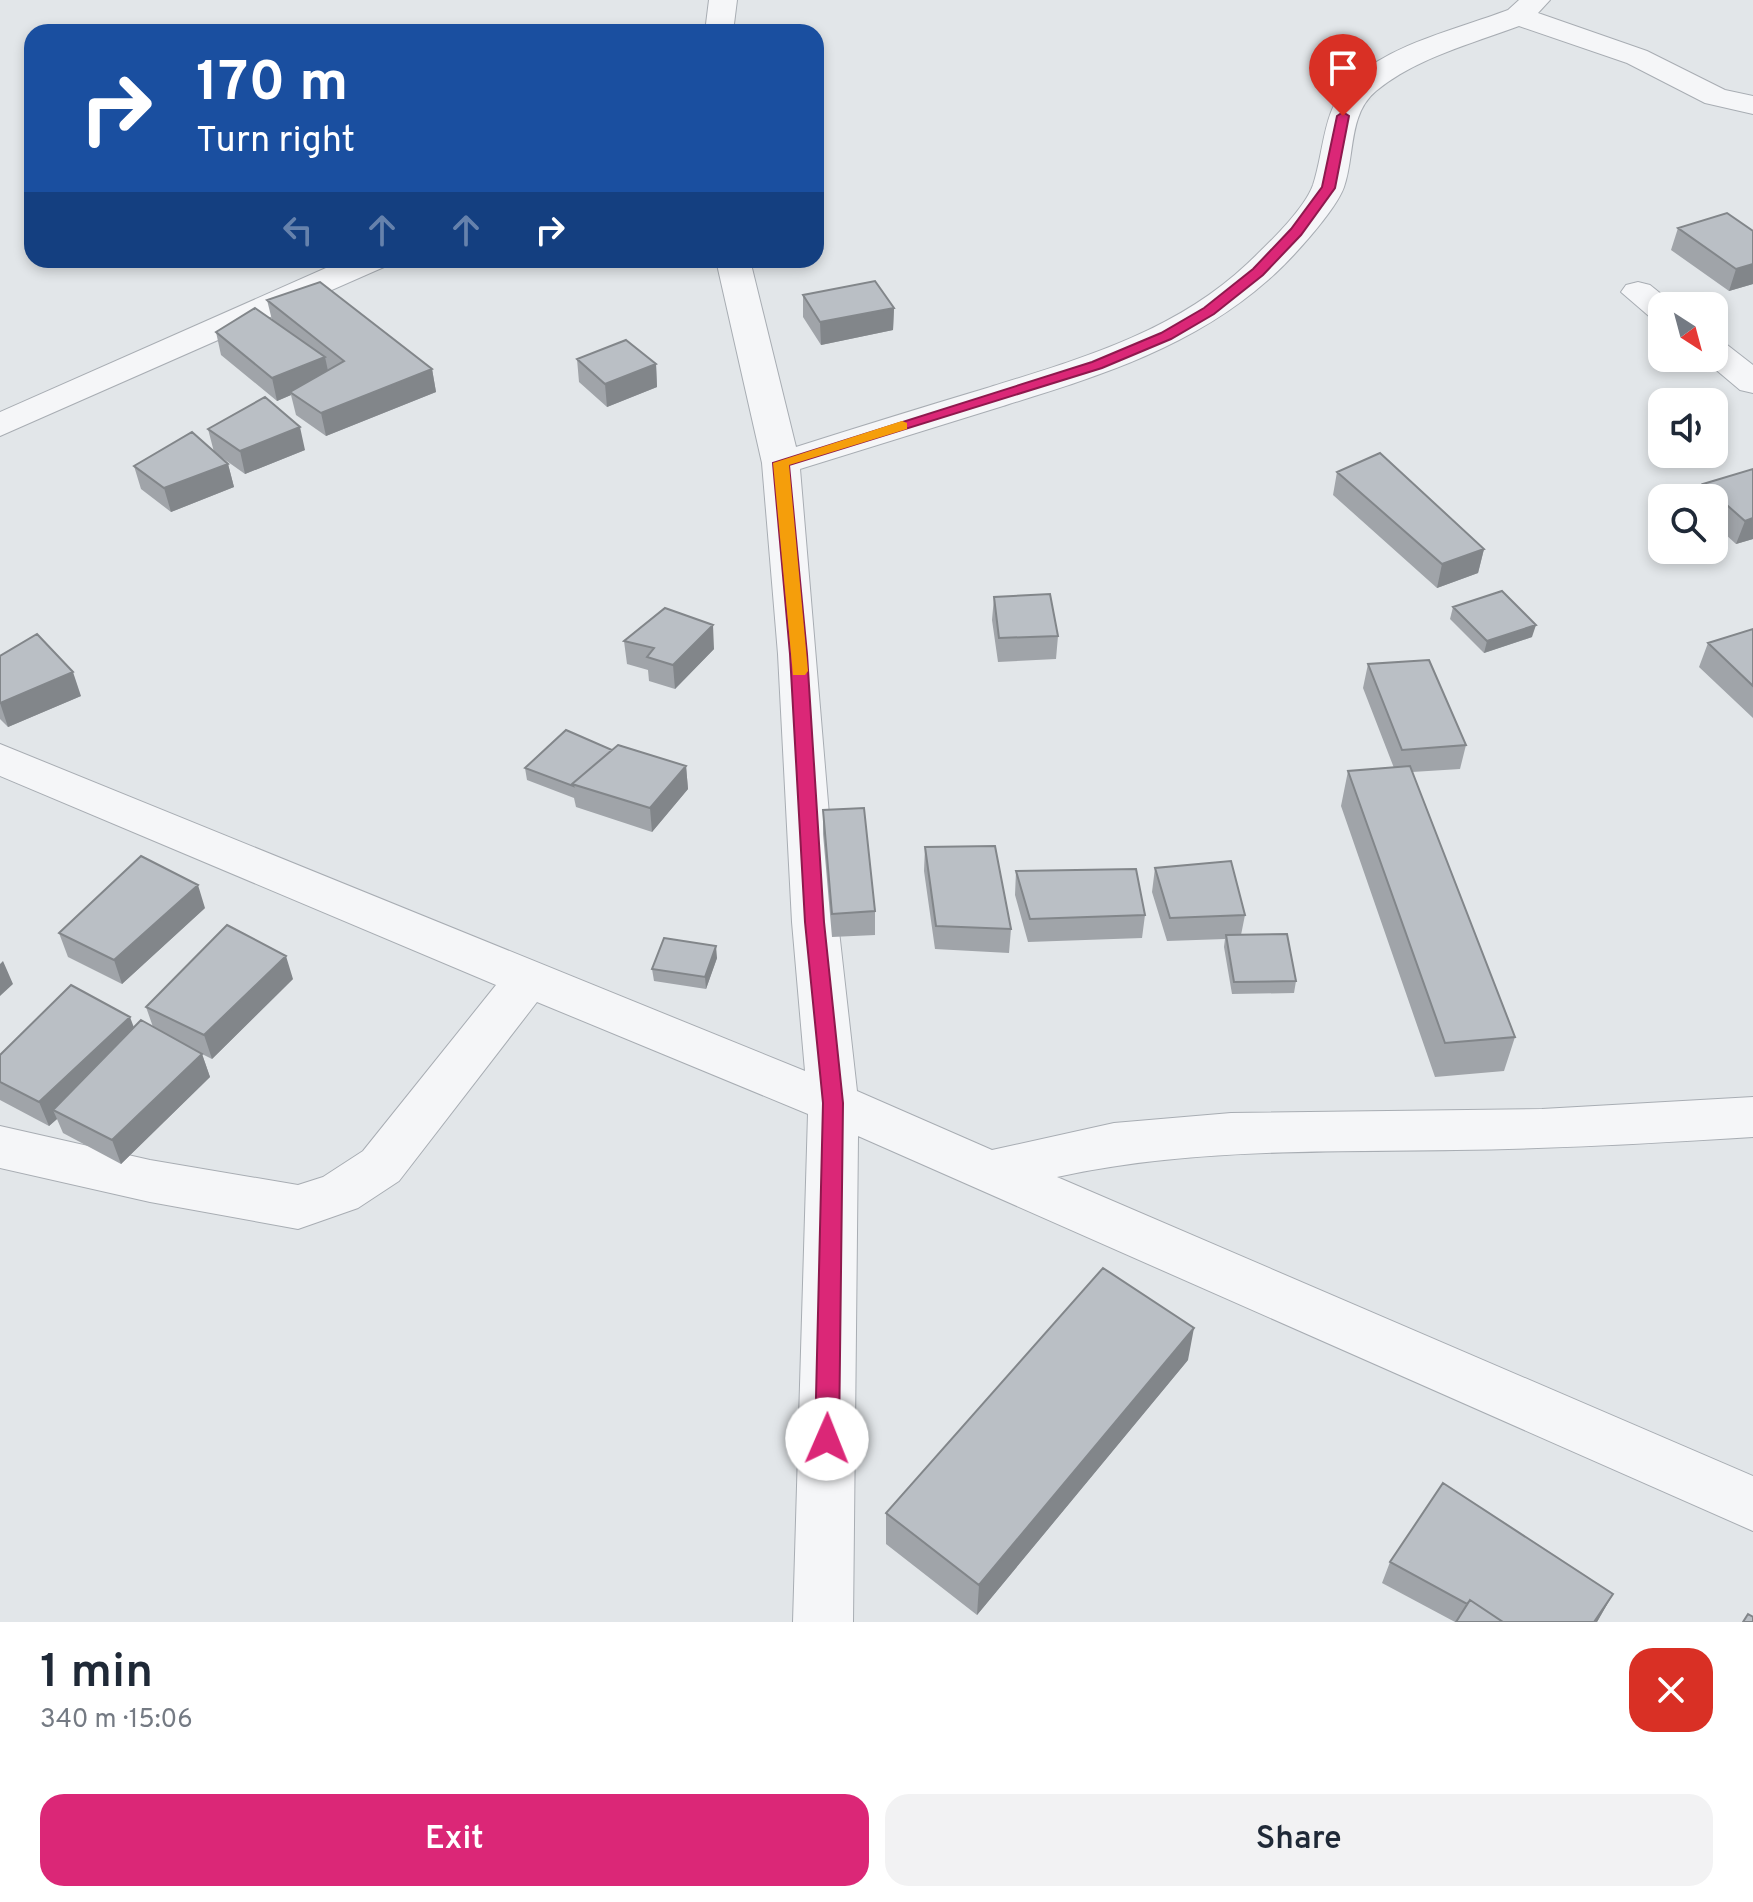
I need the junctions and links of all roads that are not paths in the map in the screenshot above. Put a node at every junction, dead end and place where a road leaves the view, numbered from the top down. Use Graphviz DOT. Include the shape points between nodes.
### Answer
graph roads {
  1 [pos="723,0"];
  2 [pos="1527,8"];
  3 [pos="720,24"];
  4 [pos="1753,105"];
  5 [pos="354,268"];
  6 [pos="735,268"];
  7 [pos="1728,362"];
  8 [pos="1753,382"];
  9 [pos="0,425"];
  10 [pos="781,463"];
  11 [pos="0,759"];
  12 [pos="528,979"];
  13 [pos="833,1103"];
  14 [pos="1753,1117"];
  15 [pos="0,1147"];
  16 [pos="987,1172"];
  17 [pos="1753,1504"];
  18 [pos="823,1622"];
  1 -- 3 [label="street"];
  2 -- 4 [label="street" via="1716,97"];
  2 -- 10 [label="street" via="1406,59 1363,86 1343,116 1328,188 1258,272 1209,311 1097,365"];
  5 -- 9 [label="street"];
  6 -- 10 [label="street"];
  7 -- 8 [label="street"];
  10 -- 13 [label="street"];
  11 -- 12 [label="street"];
  12 -- 13 [label="street"];
  12 -- 15 [label="street" via="381,1166 340,1193 298,1207"];
  13 -- 16 [label="street"];
  13 -- 18 [label="street"];
  14 -- 16 [label="street" via="1542,1129 1231,1133 1114,1144"];
  16 -- 17 [label="street"];
}
